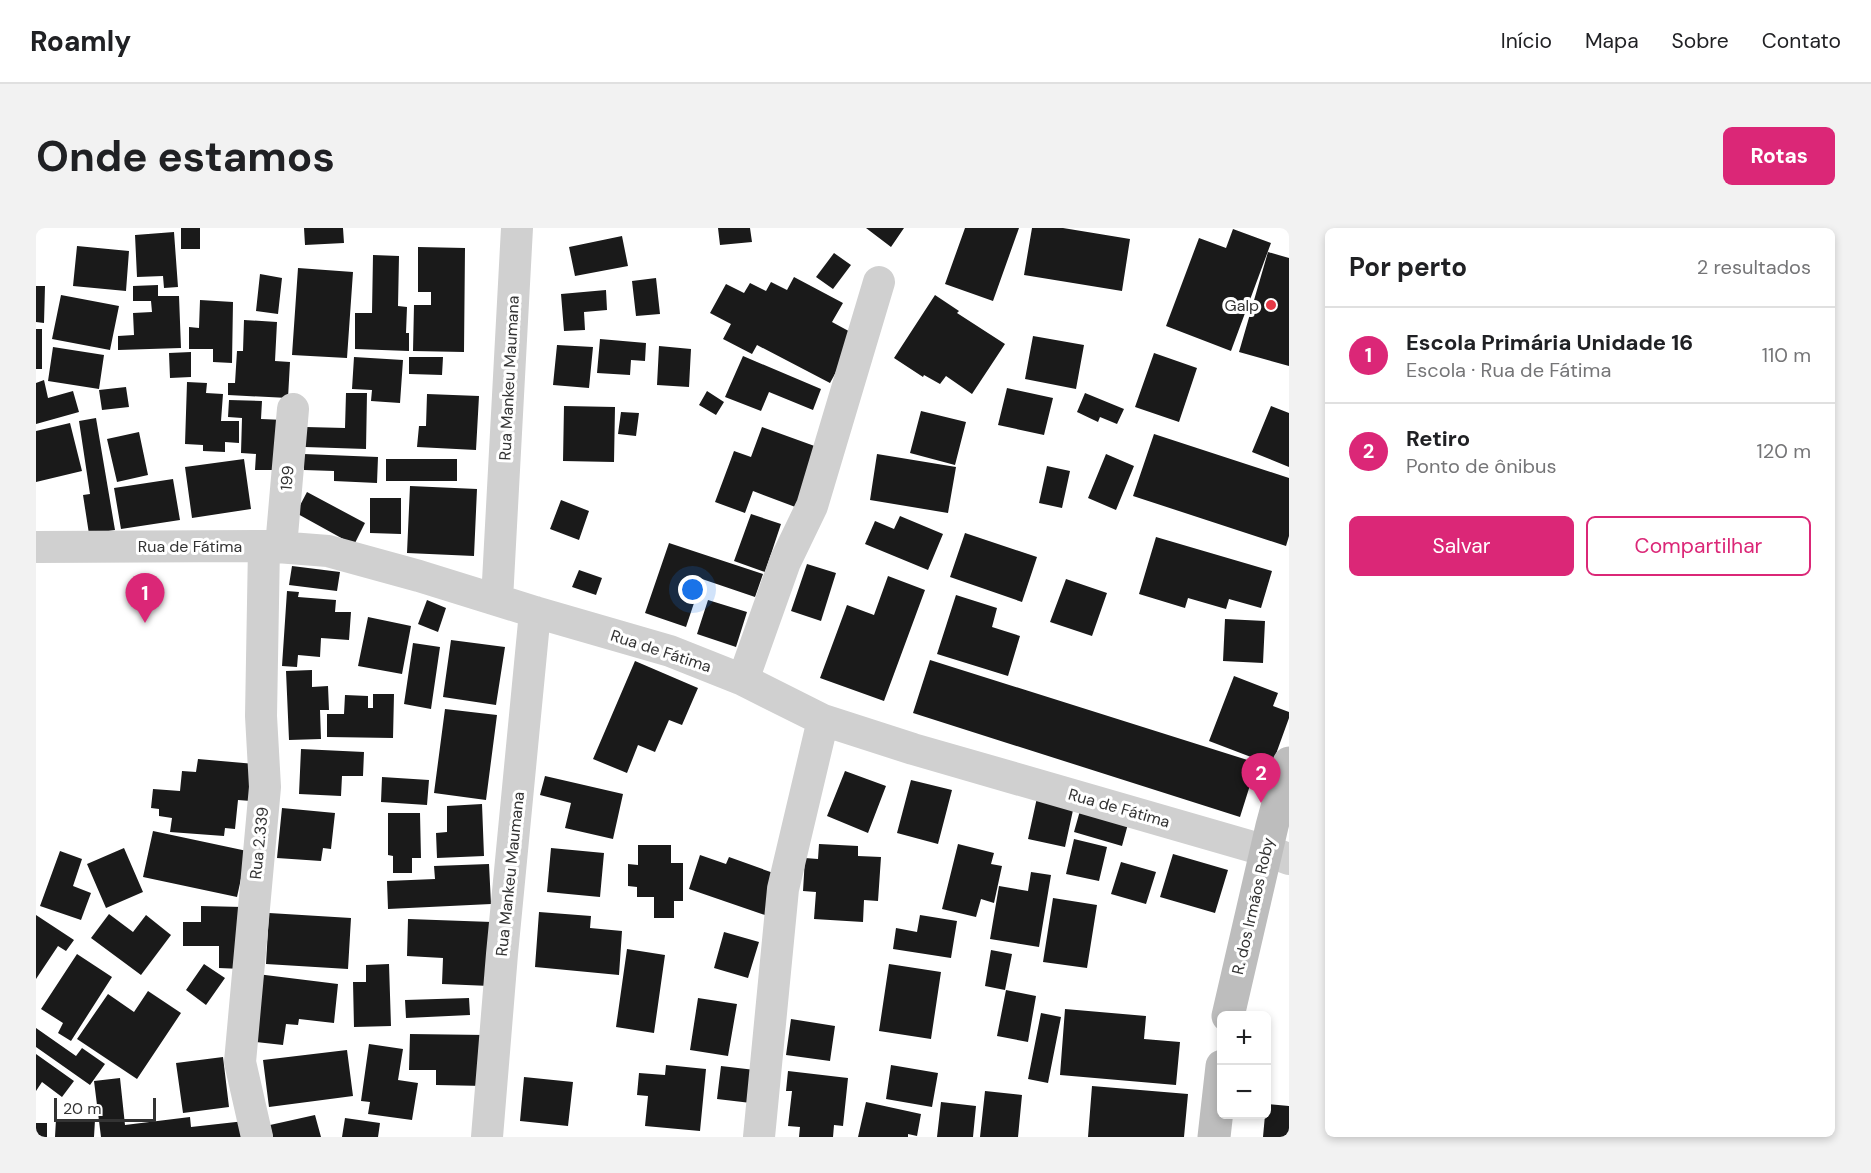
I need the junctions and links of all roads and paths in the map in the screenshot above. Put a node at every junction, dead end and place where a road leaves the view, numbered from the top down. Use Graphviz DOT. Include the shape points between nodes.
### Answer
graph roads {
  1 [pos="517,228"];
  2 [pos="879,282"];
  3 [pos="293,409"];
  4 [pos="273,546"];
  5 [pos="36,547"];
  6 [pos="497,600"];
  7 [pos="535,612"];
  8 [pos="742,680"];
  9 [pos="823,720"];
  10 [pos="1289,763"];
  11 [pos="1278,855"];
  12 [pos="1230,1011"];
  13 [pos="1217,1107"];
  14 [pos="257,1137"];
  15 [pos="487,1137"];
  16 [pos="759,1137"];
  17 [pos="1214,1137"];
  1 -- 6 [label="street, Rua Mankeu Maumana"];
  2 -- 8 [label="street" via="812,506 785,562"];
  3 -- 4 [label="street, 199 / 199"];
  4 -- 5 [label="street, Rua de Fátima"];
  4 -- 6 [label="street, Rua de Fátima" via="328,551"];
  4 -- 14 [label="street, Rua 2.339" via="261,716 265,787 240,1062"];
  6 -- 7 [label="street, Rua de Fátima"];
  7 -- 8 [label="street, Rua de Fátima" via="670,651"];
  7 -- 15 [label="street, Rua Mankeu Maumana"];
  8 -- 9 [label="street, Rua de Fátima"];
  9 -- 11 [label="street, Rua de Fátima"];
  9 -- 16 [label="street" via="783,889"];
  10 -- 11 [label="street, R. dos Irmãos Roby"];
  11 -- 12 [label="street, R. dos Irmãos Roby"];
  13 -- 17 [label="street"];
}
